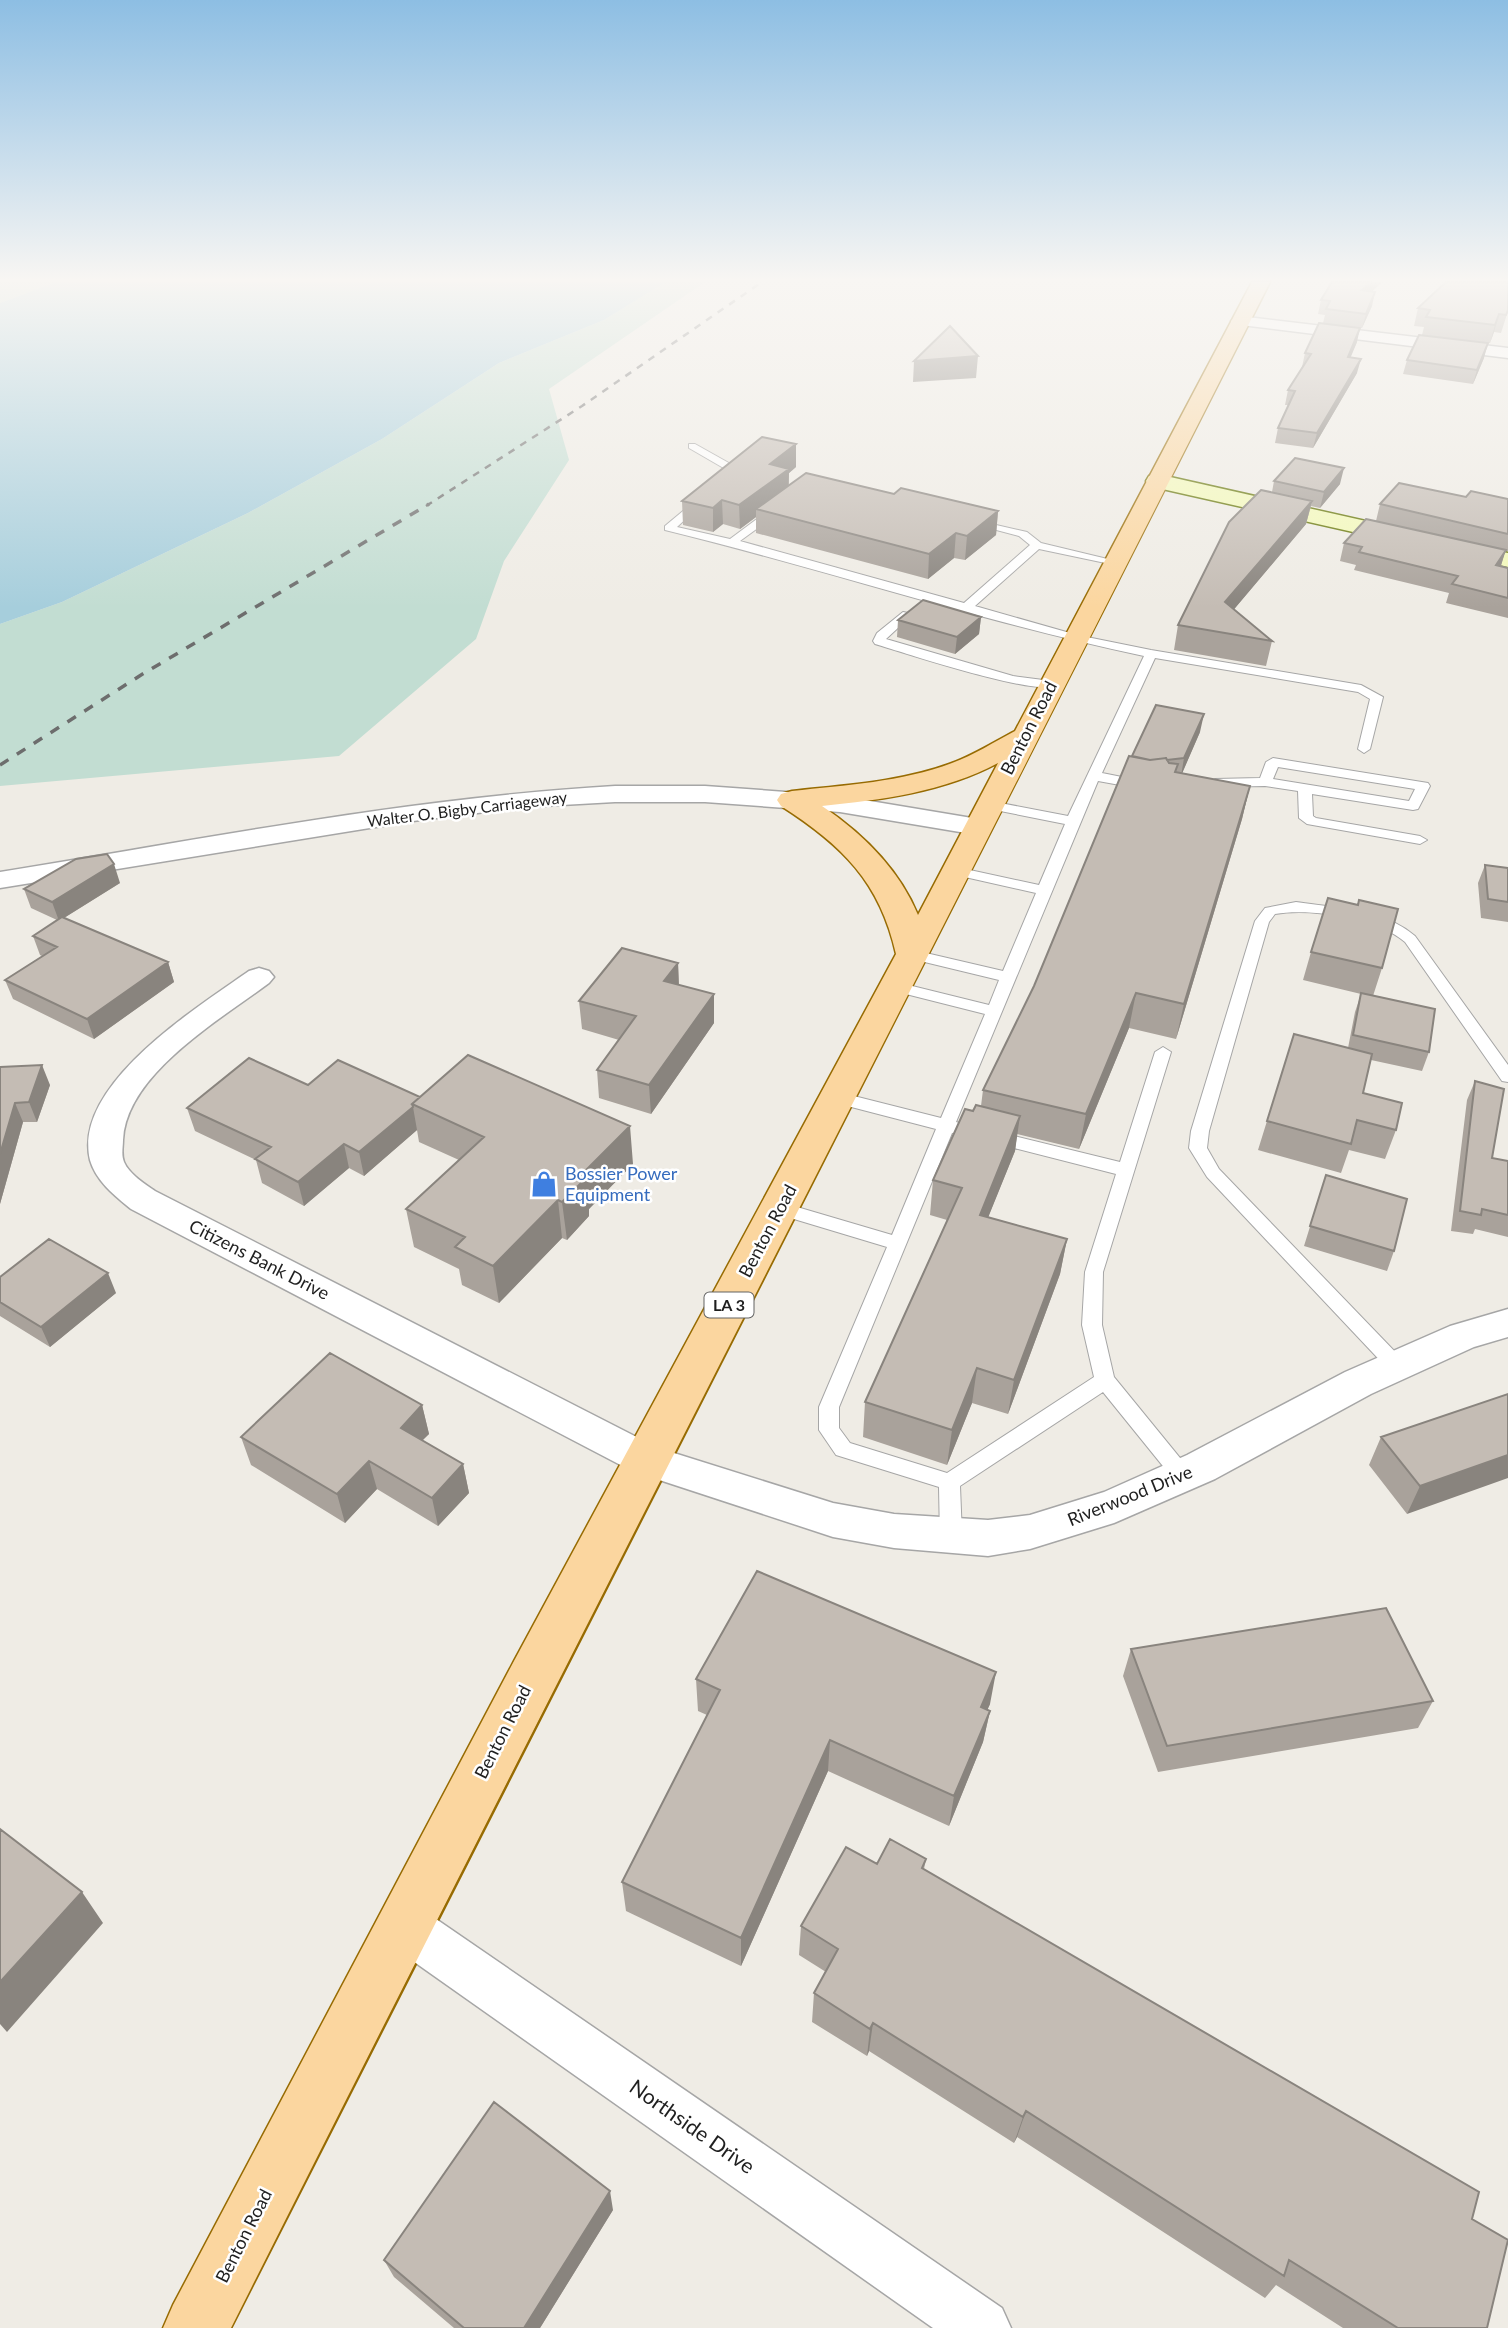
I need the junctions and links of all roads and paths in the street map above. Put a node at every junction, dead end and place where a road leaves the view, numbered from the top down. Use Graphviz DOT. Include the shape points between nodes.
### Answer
graph roads {
  1 [pos="1204,391"];
  2 [pos="692,446"];
  3 [pos="1157,481"];
  4 [pos="784,504"];
  5 [pos="958,517"];
  6 [pos="731,543"];
  7 [pos="1037,545"];
  8 [pos="1508,560"];
  9 [pos="1115,562"];
  10 [pos="965,608"];
  11 [pos="907,614"];
  12 [pos="1075,638"];
  13 [pos="1151,654"];
  14 [pos="1051,685"];
  15 [pos="1025,737"];
  16 [pos="1364,749"];
  17 [pos="1094,776"];
  18 [pos="1203,782"];
  19 [pos="1265,782"];
  20 [pos="1153,786"];
  21 [pos="1305,789"];
  22 [pos="792,800"];
  23 [pos="984,816"];
  24 [pos="1073,821"];
  25 [pos="1420,840"];
  26 [pos="957,872"];
  27 [pos="0,880"];
  28 [pos="1044,890"];
  29 [pos="904,971"];
  30 [pos="1008,976"];
  31 [pos="260,977"];
  32 [pos="994,1011"];
  33 [pos="1163,1052"];
  34 [pos="1508,1077"];
  35 [pos="838,1098"];
  36 [pos="946,1125"];
  37 [pos="1126,1170"];
  38 [pos="779,1209"];
  39 [pos="897,1243"];
  40 [pos="1508,1323"];
  41 [pos="1396,1365"];
  42 [pos="1105,1380"];
  43 [pos="646,1460"];
  44 [pos="1182,1475"];
  45 [pos="949,1482"];
  46 [pos="950,1536"];
  47 [pos="403,1925"];
  48 [pos="196,2328"];
  49 [pos="982,2328"];
  1 -- 3 [label="main road, Benton Road / LA 3"];
  2 -- 6 [label="lane" via="732,469 668,528"];
  3 -- 8 [label="street"];
  3 -- 9 [label="main road, Benton Road / LA 3"];
  4 -- 6 [label="lane"];
  5 -- 7 [label="lane" via="1023,534"];
  6 -- 10 [label="lane"];
  7 -- 9 [label="lane"];
  7 -- 10 [label="lane"];
  9 -- 12 [label="main road, Benton Road / LA 3"];
  10 -- 12 [label="lane"];
  11 -- 14 [label="lane" via="879,641 1012,680"];
  12 -- 13 [label="lane"];
  12 -- 14 [label="main road, Benton Road / LA 3"];
  13 -- 16 [label="lane" via="1361,689 1377,697"];
  13 -- 17 [label="lane"];
  14 -- 15 [label="main road, Benton Road / LA 3"];
  15 -- 22 [label="main road" via="960,770 928,780"];
  15 -- 23 [label="main road, Benton Road / LA 3"];
  17 -- 20 [label="lane"];
  17 -- 24 [label="lane"];
  18 -- 19 [label="lane"];
  19 -- 21 [label="lane"];
  19 -- 21 [label="lane" via="1273,762 1423,786 1413,806"];
  21 -- 25 [label="lane" via="1306,818 1312,821"];
  22 -- 23 [label="street, Walter O. Bigby Carriageway"];
  22 -- 27 [label="street, Walter O. Bigby Carriageway" via="705,794 526,799"];
  22 -- 29 [label="main road" via="817,815 880,872 911,940"];
  23 -- 24 [label="lane"];
  23 -- 26 [label="main road, Benton Road / LA 3"];
  24 -- 28 [label="lane"];
  26 -- 28 [label="lane"];
  26 -- 29 [label="main road, Benton Road / LA 3"];
  28 -- 30 [label="lane"];
  29 -- 30 [label="lane"];
  29 -- 32 [label="lane"];
  29 -- 35 [label="main road, Benton Road / LA 3"];
  30 -- 32 [label="lane"];
  31 -- 43 [label="street, Citizens Bank Drive" via="134,1075 107,1134 106,1157 114,1173 143,1200"];
  32 -- 36 [label="lane"];
  33 -- 37 [label="lane"];
  34 -- 41 [label="lane" via="1410,939 1396,927 1296,906 1270,911 1262,921 1198,1148 1213,1173"];
  35 -- 36 [label="lane"];
  35 -- 38 [label="main road, Benton Road / LA 3"];
  36 -- 37 [label="lane"];
  36 -- 39 [label="lane"];
  37 -- 42 [label="lane" via="1094,1272 1091,1325"];
  38 -- 39 [label="lane"];
  38 -- 43 [label="main road, Benton Road / LA 3"];
  39 -- 45 [label="lane" via="829,1407 829,1430 844,1449"];
  40 -- 41 [label="street, Riverwood Drive" via="1463,1336"];
  41 -- 44 [label="street, Riverwood Drive"];
  42 -- 44 [label="lane"];
  42 -- 45 [label="lane"];
  43 -- 46 [label="street, Riverwood Drive" via="833,1520"];
  43 -- 47 [label="main road, Benton Road / LA 3"];
  44 -- 46 [label="street, Riverwood Drive" via="1114,1506 1030,1532 988,1538"];
  45 -- 46 [label="lane"];
  47 -- 48 [label="main road, Benton Road / LA 3"];
  47 -- 49 [label="street, Northside Drive"];
}
